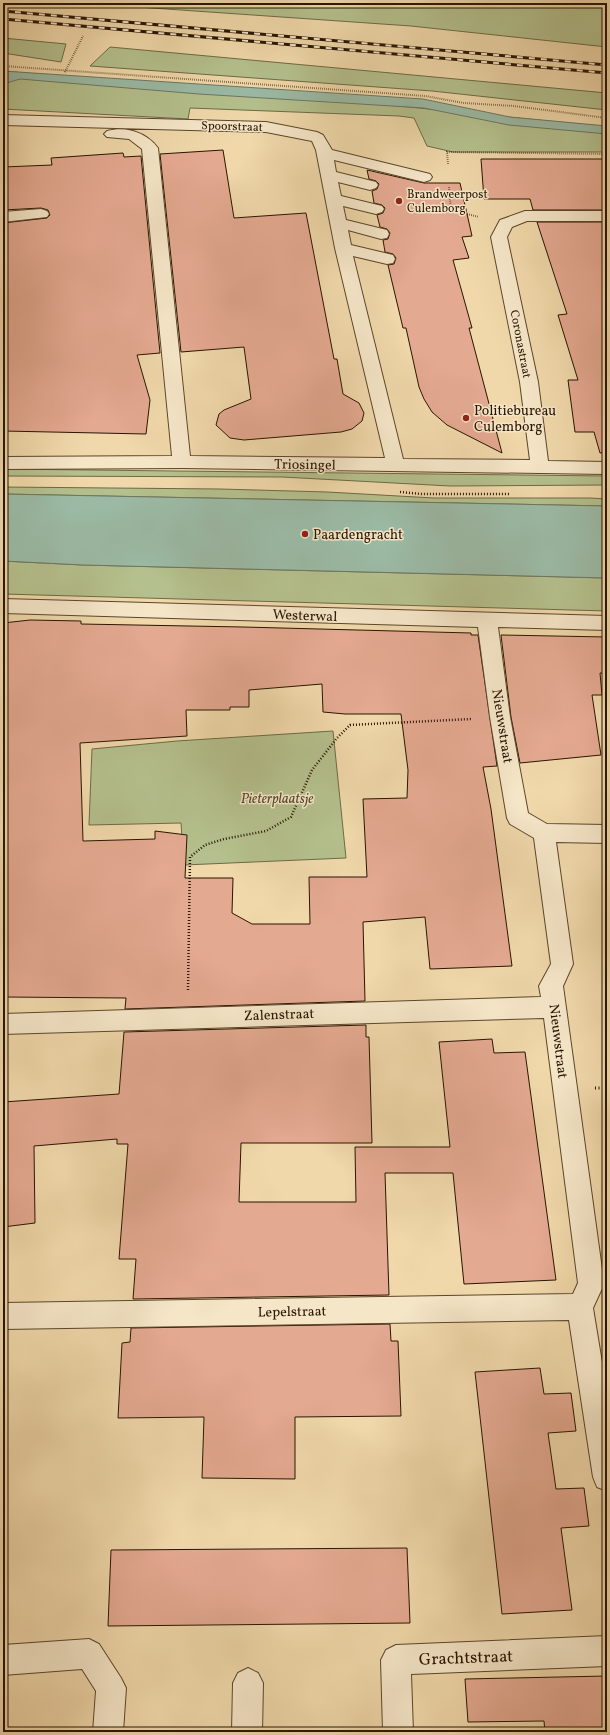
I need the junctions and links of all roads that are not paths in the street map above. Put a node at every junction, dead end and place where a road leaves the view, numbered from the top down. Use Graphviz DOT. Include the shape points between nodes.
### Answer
graph roads {
  1 [pos="3,120"];
  2 [pos="3,131"];
  3 [pos="302,133"];
  4 [pos="144,139"];
  5 [pos="424,177"];
  6 [pos="334,199"];
  7 [pos="375,205"];
  8 [pos="41,214"];
  9 [pos="607,216"];
  10 [pos="3,217"];
  11 [pos="182,462"];
  12 [pos="3,463"];
  13 [pos="396,466"];
  14 [pos="540,467"];
  15 [pos="607,468"];
  16 [pos="3,606"];
  17 [pos="487,620"];
  18 [pos="607,623"];
  19 [pos="544,833"];
  20 [pos="607,834"];
  21 [pos="554,1007"];
  22 [pos="3,1024"];
  23 [pos="580,1307"];
  24 [pos="3,1316"];
  25 [pos="607,1477"];
  26 [pos="607,1651"];
  27 [pos="3,1660"];
  28 [pos="248,1683"];
  29 [pos="108,1732"];
  30 [pos="247,1732"];
  31 [pos="398,1732"];
  1 -- 3 [label="street, Spoorstraat" via="266,127"];
  2 -- 4 [label="street" via="130,134"];
  3 -- 4 [label="street, Spoorstraat" via="167,132"];
  3 -- 6 [label="street" via="318,138"];
  4 -- 11 [label="street" via="150,148"];
  5 -- 7 [label="street"];
  6 -- 7 [label="street"];
  6 -- 7 [label="street"];
  6 -- 7 [label="street"];
  6 -- 7 [label="street"];
  6 -- 7 [label="street"];
  6 -- 13 [label="street"];
  8 -- 10 [label="street"];
  9 -- 14 [label="street, Coronastraat" via="525,216 506,224 499,237 528,382"];
  11 -- 12 [label="street, Triosingel"];
  11 -- 13 [label="street, Triosingel"];
  13 -- 14 [label="street, Triosingel"];
  14 -- 15 [label="street, Triosingel"];
  16 -- 17 [label="street, Westerwal"];
  17 -- 18 [label="street, Westerwal"];
  17 -- 19 [label="street, Nieuwstraat" via="500,717 518,818"];
  19 -- 20 [label="street"];
  19 -- 21 [label="street, Nieuwstraat" via="562,964 551,986"];
  21 -- 22 [label="street, Zalenstraat"];
  21 -- 23 [label="street, Nieuwstraat" via="591,1284"];
  23 -- 24 [label="street, Lepelstraat"];
  23 -- 25 [label="street"];
  26 -- 31 [label="street, Grachtstraat" via="396,1660"];
  27 -- 29 [label="street" via="89,1654 111,1688"];
  28 -- 30 [label="street"];
}
